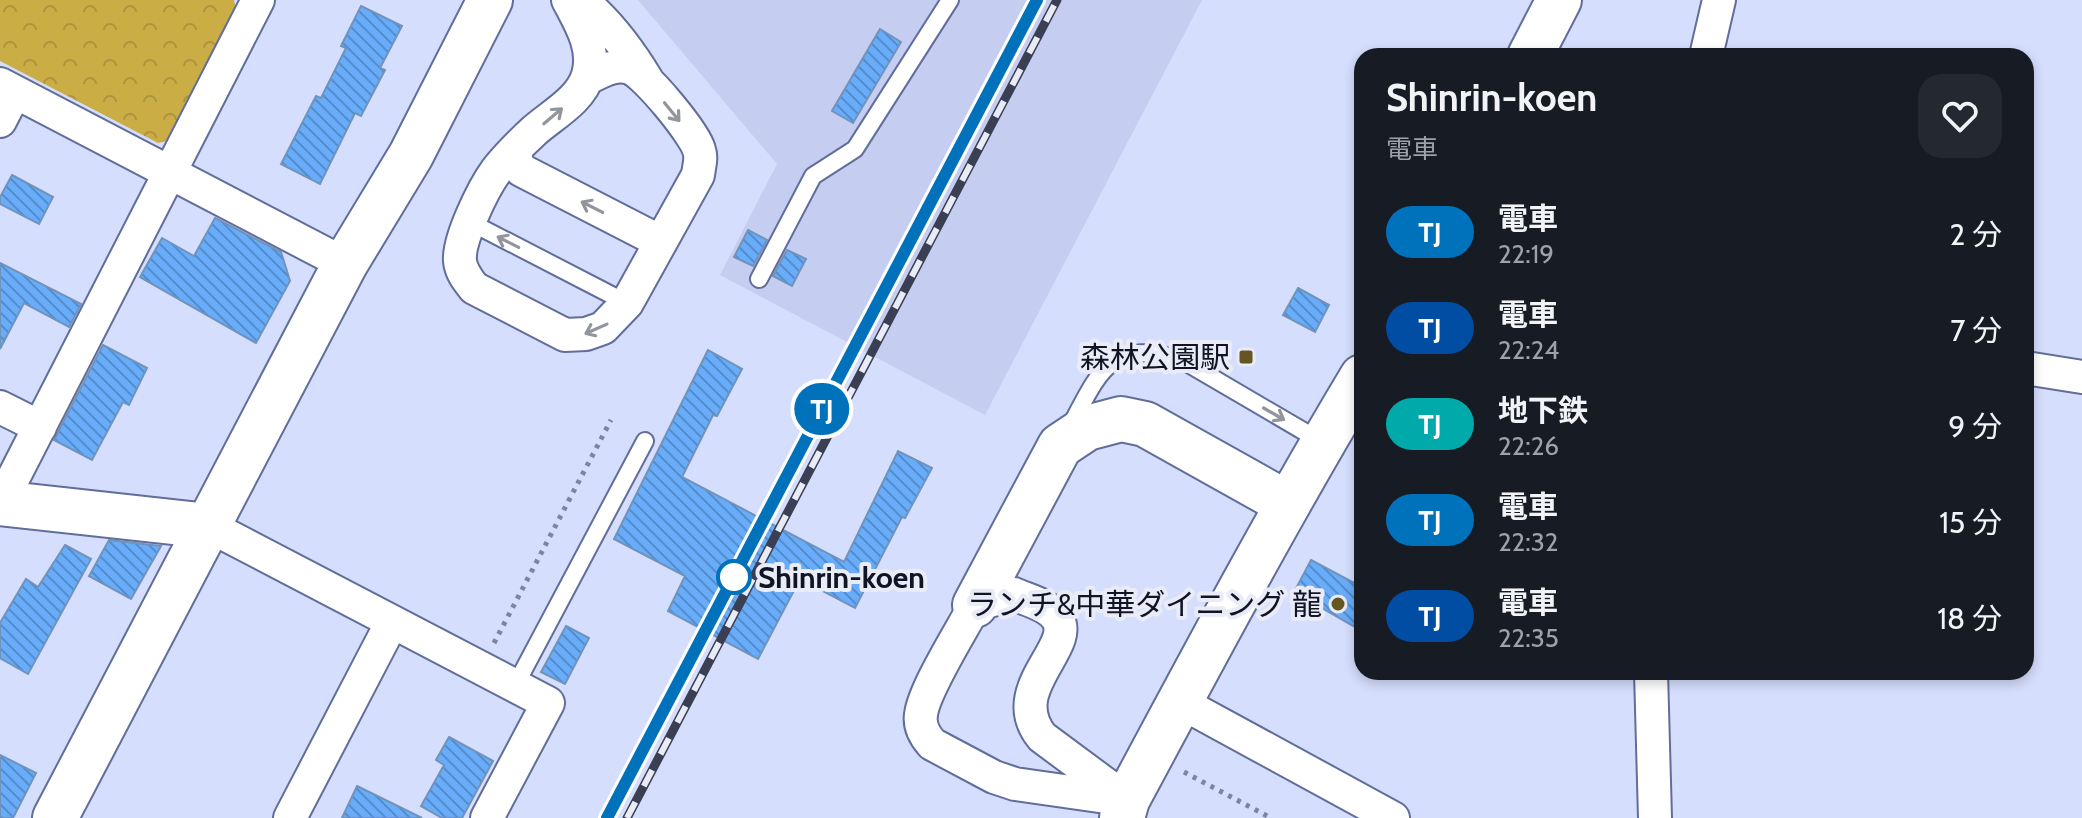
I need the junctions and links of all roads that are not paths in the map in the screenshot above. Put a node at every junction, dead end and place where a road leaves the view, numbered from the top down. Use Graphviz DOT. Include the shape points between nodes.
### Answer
graph roads {
  1 [pos="490,0"];
  2 [pos="568,0"];
  3 [pos="581,0"];
  4 [pos="950,0"];
  5 [pos="1559,0"];
  6 [pos="1719,0"];
  7 [pos="252,3"];
  8 [pos="1534,48"];
  9 [pos="1708,48"];
  10 [pos="588,78"];
  11 [pos="648,82"];
  12 [pos="7,88"];
  13 [pos="0,121"];
  14 [pos="516,150"];
  15 [pos="171,174"];
  16 [pos="470,222"];
  17 [pos="661,242"];
  18 [pos="345,264"];
  19 [pos="759,279"];
  20 [pos="627,303"];
  21 [pos="2034,369"];
  22 [pos="2082,377"];
  23 [pos="1354,390"];
  24 [pos="0,407"];
  25 [pos="40,427"];
  26 [pos="645,441"];
  27 [pos="1322,442"];
  28 [pos="1060,446"];
  29 [pos="0,504"];
  30 [pos="1288,504"];
  31 [pos="209,526"];
  32 [pos="997,585"];
  33 [pos="392,622"];
  34 [pos="1651,680"];
  35 [pos="515,686"];
  36 [pos="1180,702"];
  37 [pos="1136,812"];
  38 [pos="55,818"];
  39 [pos="290,818"];
  40 [pos="487,818"];
  41 [pos="1393,818"];
  42 [pos="1655,818"];
  1 -- 18 [label="street" via="411,155"];
  2 -- 10 [label="street" via="590,51"];
  3 -- 11 [label="street" via="600,15"];
  4 -- 19 [label="lane" via="855,149 813,176"];
  5 -- 8 [label="street"];
  6 -- 9 [label="street"];
  7 -- 15 [label="street"];
  10 -- 11 [label="street" via="609,67 631,68"];
  14 -- 10 [label="street, one-way" via="573,99"];
  11 -- 17 [label="street, one-way" via="693,137 701,160"];
  12 -- 13 [label="street"];
  12 -- 15 [label="street"];
  14 -- 16 [label="street" via="496,172"];
  17 -- 14 [label="street, one-way" via="521,170"];
  15 -- 18 [label="street"];
  15 -- 25 [label="street"];
  20 -- 16 [label="lane, one-way"];
  20 -- 16 [label="street, one-way" via="603,328 565,335 487,295 474,288 460,262 461,241"];
  17 -- 20 [label="street"];
  18 -- 31 [label="street"];
  21 -- 22 [label="street"];
  23 -- 27 [label="street"];
  24 -- 25 [label="street"];
  25 -- 29 [label="street"];
  26 -- 35 [label="lane"];
  28 -- 27 [label="lane, one-way" via="1096,378 1112,362 1135,353 1182,360"];
  27 -- 30 [label="street"];
  28 -- 30 [label="street" via="1087,428 1121,419 1145,424"];
  28 -- 32 [label="street"];
  29 -- 31 [label="street"];
  30 -- 36 [label="street"];
  31 -- 33 [label="street"];
  31 -- 38 [label="street"];
  32 -- 37 [label="street" via="1049,610 1061,629 1032,691 1035,729"];
  32 -- 37 [label="street" via="924,701 920,716 925,736 994,777"];
  33 -- 35 [label="street"];
  33 -- 39 [label="street"];
  34 -- 42 [label="street"];
  35 -- 40 [label="street" via="548,703"];
  36 -- 37 [label="street"];
  36 -- 41 [label="street"];
}
